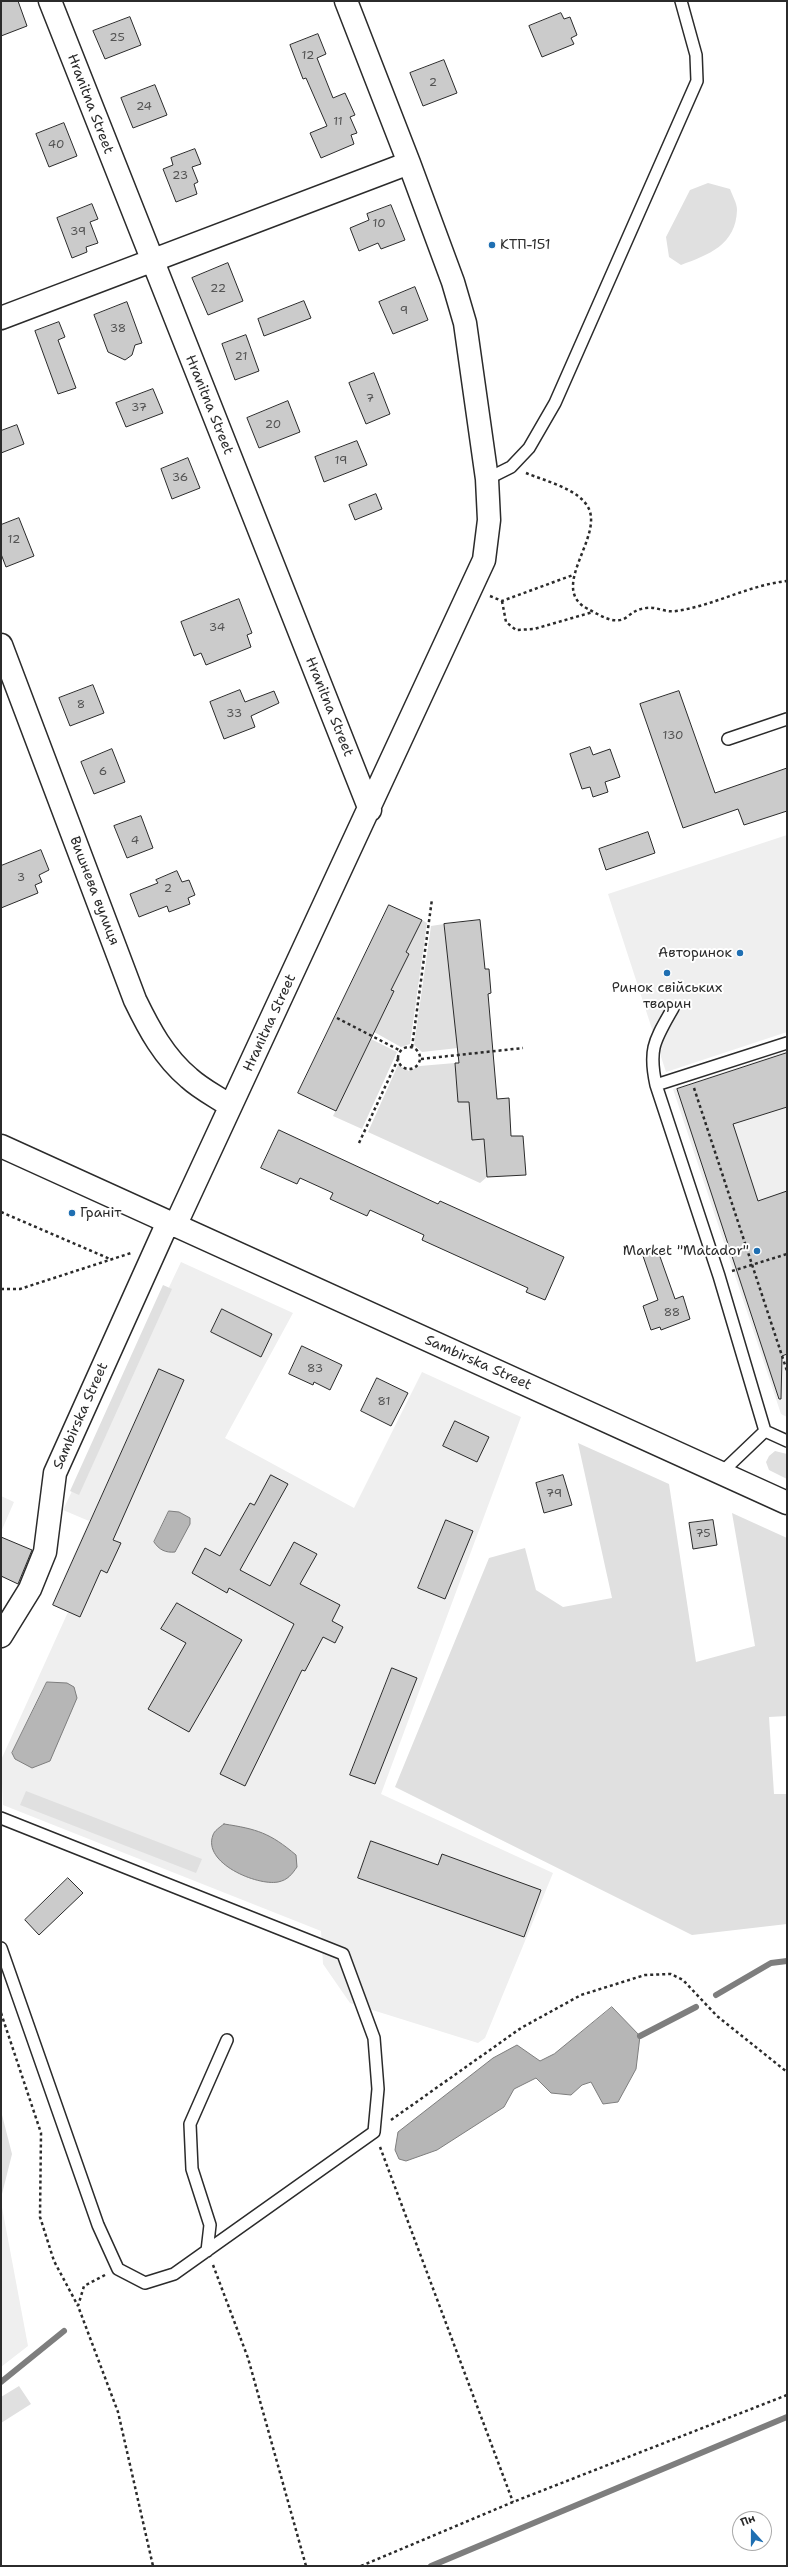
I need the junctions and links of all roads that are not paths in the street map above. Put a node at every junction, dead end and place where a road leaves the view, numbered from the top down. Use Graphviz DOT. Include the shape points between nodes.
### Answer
graph roads {
  1 [pos="50,1"];
  2 [pos="346,1"];
  3 [pos="681,1"];
  4 [pos="409,163"];
  5 [pos="152,262"];
  6 [pos="1,318"];
  7 [pos="488,479"];
  8 [pos="1,646"];
  9 [pos="787,719"];
  10 [pos="728,739"];
  11 [pos="370,810"];
  12 [pos="673,1008"];
  13 [pos="787,1044"];
  14 [pos="656,1085"];
  15 [pos="230,1106"];
  16 [pos="1,1146"];
  17 [pos="172,1224"];
  18 [pos="765,1431"];
  19 [pos="787,1441"];
  20 [pos="721,1473"];
  21 [pos="787,1503"];
  22 [pos="1,1636"];
  23 [pos="1,1818"];
  24 [pos="1,1948"];
  25 [pos="227,2040"];
  26 [pos="207,2251"];
  1 -- 5 [label="street, Hranitna Street"];
  2 -- 4 [label="street, Hranitna Street"];
  3 -- 7 [label="lane" via="696,55 697,81 555,402 529,448 511,467"];
  4 -- 5 [label="street"];
  4 -- 7 [label="street, Hranitna Street" via="453,282 465,323"];
  5 -- 6 [label="street"];
  5 -- 11 [label="street, Hranitna Street"];
  7 -- 11 [label="street, Hranitna Street" via="489,520 484,560"];
  8 -- 15 [label="street, Вишнева вулиця" via="135,1000 169,1059 190,1079"];
  9 -- 10 [label="lane"];
  11 -- 15 [label="street, Hranitna Street"];
  12 -- 14 [label="lane" via="652,1051 651,1062"];
  13 -- 14 [label="lane"];
  14 -- 18 [label="lane"];
  15 -- 17 [label="street, Hranitna Street"];
  16 -- 17 [label="street, Sambirska Street"];
  17 -- 20 [label="street, Sambirska Street"];
  17 -- 22 [label="street, Sambirska Street" via="158,1244 55,1473 44,1552 30,1589"];
  18 -- 19 [label="lane"];
  18 -- 20 [label="lane"];
  20 -- 21 [label="street, Sambirska Street"];
  23 -- 26 [label="lane" via="343,1954 374,2038 378,2088 374,2132"];
  24 -- 26 [label="lane" via="98,2225 118,2269 145,2283 174,2274"];
  25 -- 26 [label="lane" via="190,2124 192,2169 210,2225"];
}
